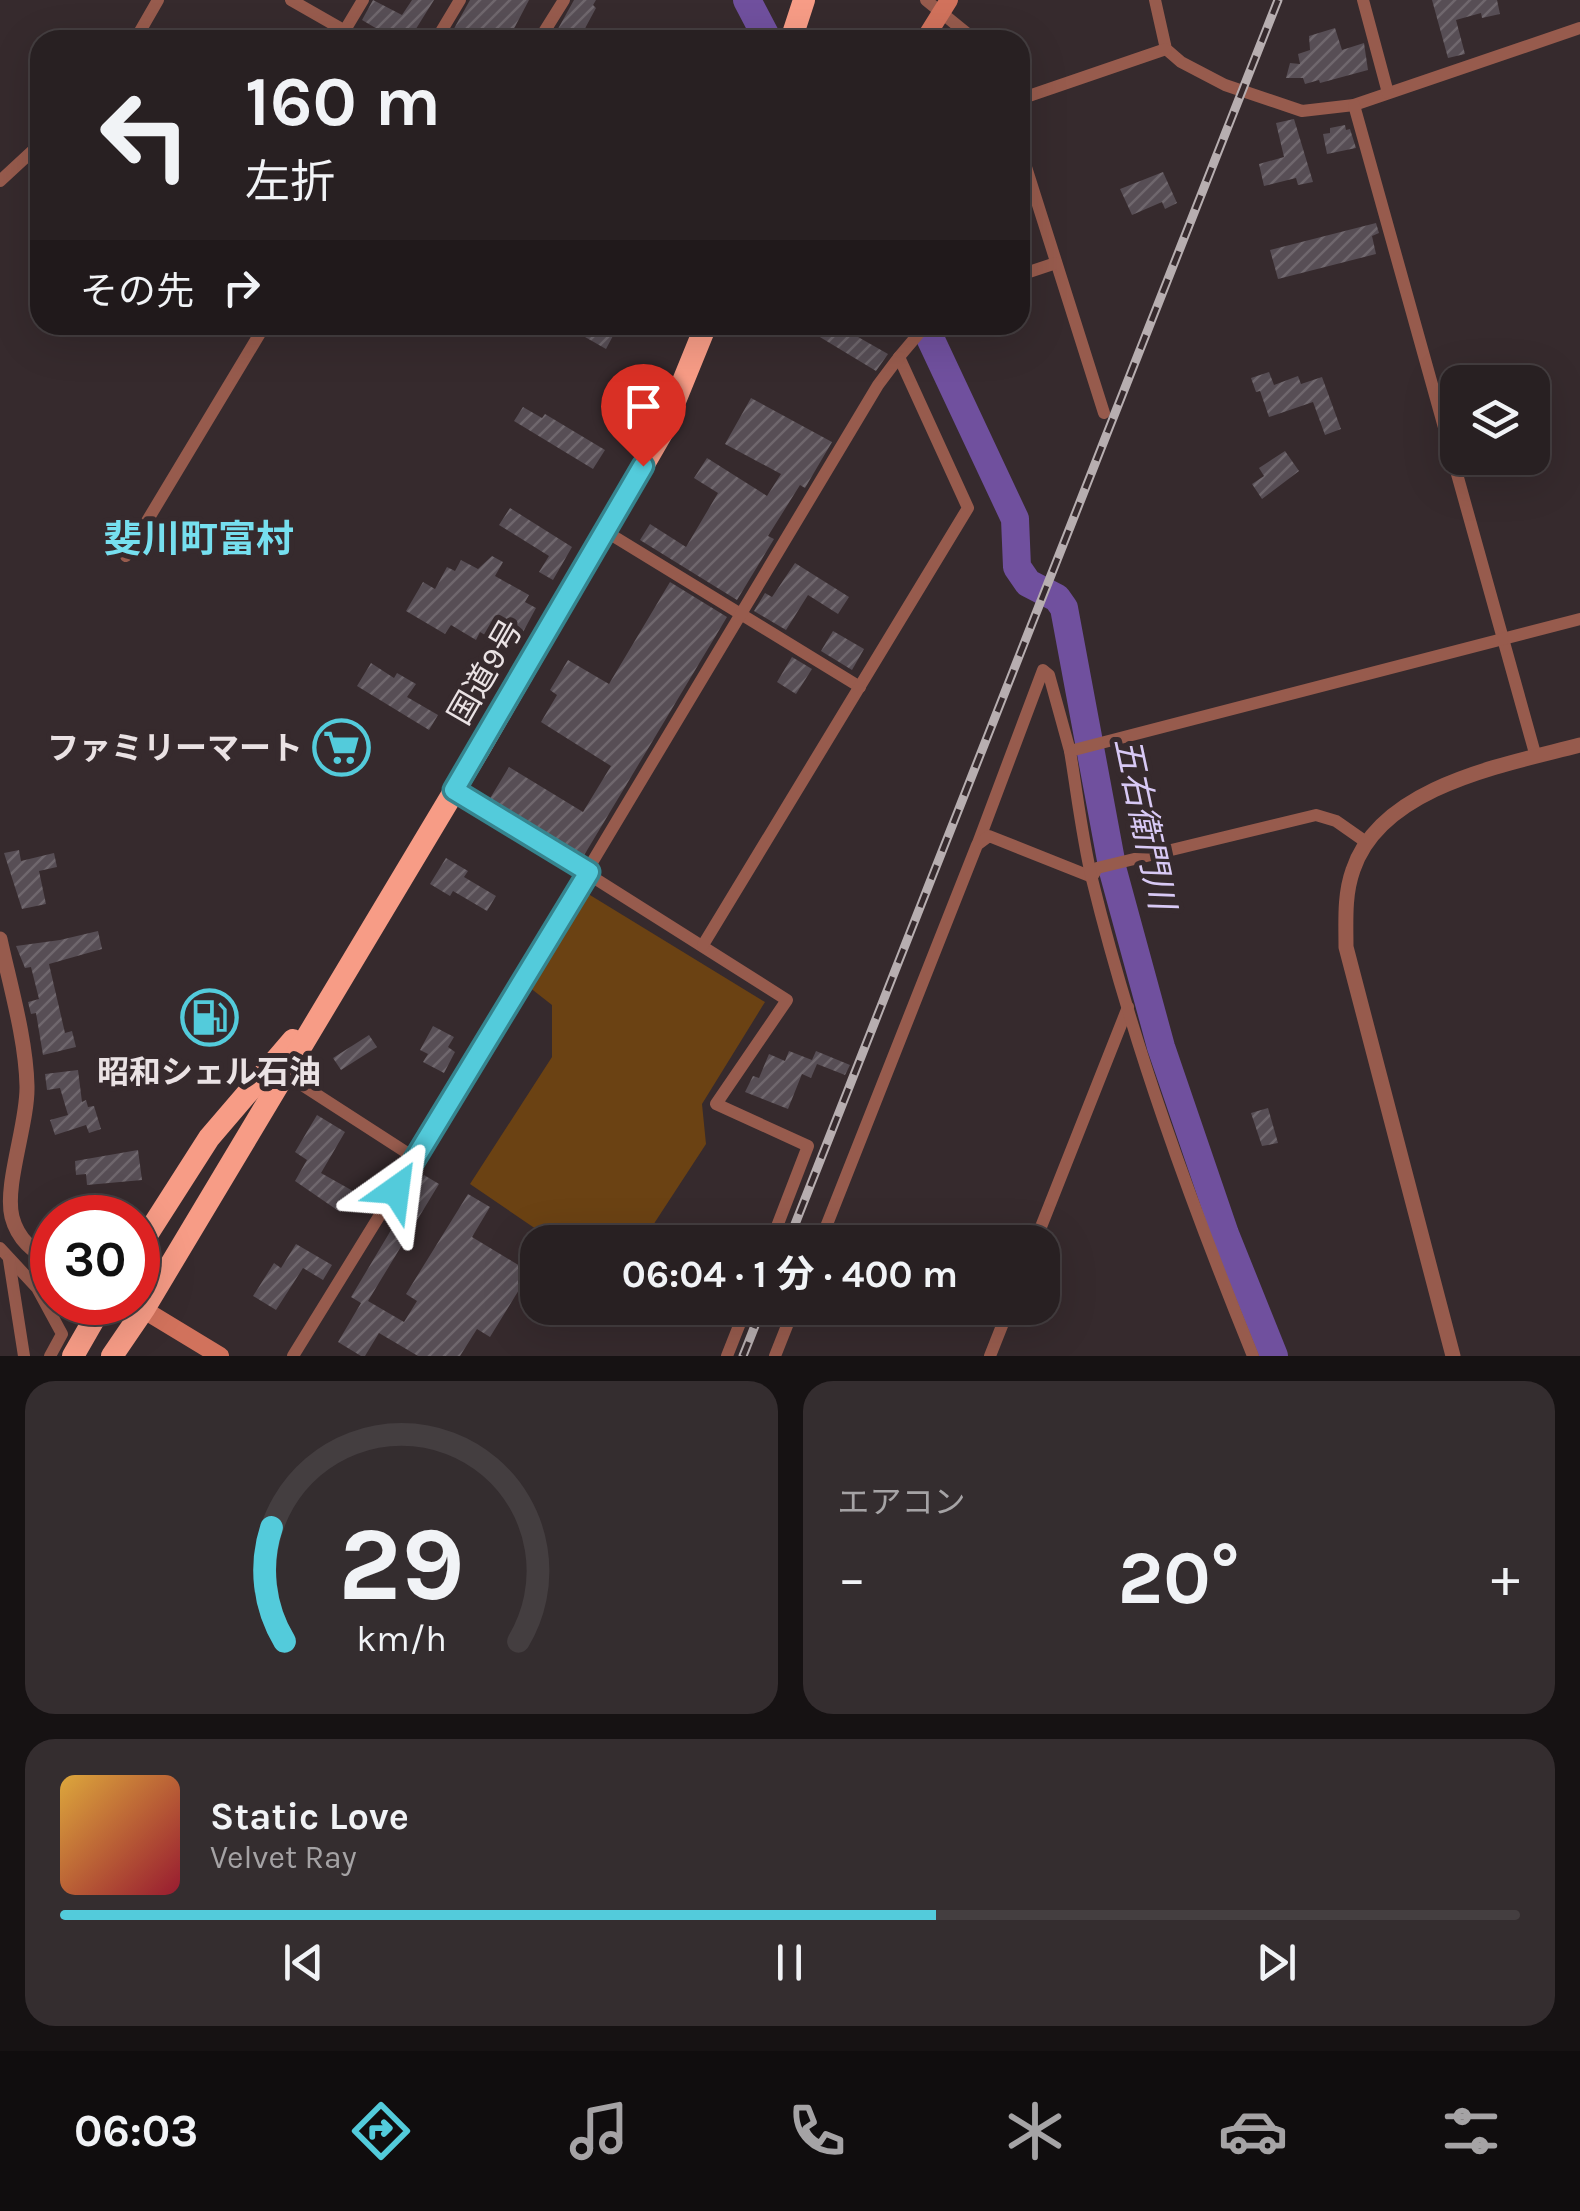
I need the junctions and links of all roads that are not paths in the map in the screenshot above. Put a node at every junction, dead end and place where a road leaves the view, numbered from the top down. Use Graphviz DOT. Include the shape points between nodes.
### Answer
graph roads {
  1 [pos="158,0"];
  2 [pos="291,0"];
  3 [pos="363,0"];
  4 [pos="460,0"];
  5 [pos="564,0"];
  6 [pos="804,0"];
  7 [pos="926,0"];
  8 [pos="1155,0"];
  9 [pos="1363,0"];
  10 [pos="944,7"];
  11 [pos="1580,28"];
  12 [pos="141,30"];
  13 [pos="345,30"];
  14 [pos="442,30"];
  15 [pos="546,30"];
  16 [pos="794,30"];
  17 [pos="930,30"];
  18 [pos="965,30"];
  19 [pos="1166,49"];
  20 [pos="1388,94"];
  21 [pos="1030,96"];
  22 [pos="1354,105"];
  23 [pos="30,153"];
  24 [pos="1030,180"];
  25 [pos="0,181"];
  26 [pos="1056,263"];
  27 [pos="1030,272"];
  28 [pos="258,335"];
  29 [pos="702,335"];
  30 [pos="918,335"];
  31 [pos="899,357"];
  32 [pos="1104,413"];
  33 [pos="605,531"];
  34 [pos="126,556"];
  35 [pos="740,616"];
  36 [pos="1580,619"];
  37 [pos="1503,639"];
  38 [pos="860,686"];
  39 [pos="1580,745"];
  40 [pos="1070,751"];
  41 [pos="1536,757"];
  42 [pos="454,790"];
  43 [pos="1366,842"];
  44 [pos="977,846"];
  45 [pos="589,872"];
  46 [pos="1092,877"];
  47 [pos="0,940"];
  48 [pos="703,945"];
  49 [pos="334,992"];
  50 [pos="1128,1007"];
  51 [pos="8,1011"];
  52 [pos="285,1074"];
  53 [pos="415,1158"];
  54 [pos="0,1160"];
  55 [pos="17,1165"];
  56 [pos="160,1214"];
  57 [pos="778,1225"];
  58 [pos="827,1225"];
  59 [pos="1042,1225"];
  60 [pos="30,1248"];
  61 [pos="4,1253"];
  62 [pos="160,1270"];
  63 [pos="160,1320"];
  64 [pos="91,1325"];
  65 [pos="128,1325"];
  66 [pos="739,1325"];
  67 [pos="787,1325"];
  68 [pos="1002,1325"];
  69 [pos="300,1354"];
  70 [pos="24,1356"];
  71 [pos="50,1356"];
  72 [pos="73,1356"];
  73 [pos="112,1356"];
  74 [pos="220,1356"];
  75 [pos="727,1356"];
  76 [pos="775,1356"];
  77 [pos="990,1356"];
  78 [pos="1253,1356"];
  79 [pos="1454,1356"];
  1 -- 12 [label="street"];
  2 -- 13 [label="street"];
  3 -- 13 [label="street"];
  4 -- 14 [label="street"];
  5 -- 15 [label="street"];
  6 -- 16 [label="highway"];
  7 -- 10 [label="street"];
  8 -- 19 [label="street"];
  9 -- 20 [label="street"];
  10 -- 17 [label="main road"];
  10 -- 18 [label="street"];
  11 -- 20 [label="street"];
  19 -- 21 [label="street"];
  19 -- 22 [label="street" via="1198,74 1302,110"];
  20 -- 22 [label="street"];
  22 -- 37 [label="street"];
  23 -- 25 [label="street"];
  24 -- 26 [label="street"];
  26 -- 27 [label="street"];
  26 -- 32 [label="street"];
  28 -- 34 [label="street"];
  29 -- 33 [label="highway, 国道9号" via="662,433"];
  30 -- 31 [label="street"];
  31 -- 35 [label="street"];
  31 -- 38 [label="street" via="968,508"];
  33 -- 35 [label="street"];
  33 -- 42 [label="highway, 国道9号"];
  35 -- 38 [label="street"];
  35 -- 45 [label="street"];
  36 -- 37 [label="street"];
  37 -- 40 [label="street"];
  37 -- 41 [label="street"];
  38 -- 48 [label="street"];
  39 -- 41 [label="street"];
  40 -- 44 [label="street" via="1043,670"];
  40 -- 46 [label="street"];
  41 -- 43 [label="street" via="1438,788 1395,811"];
  42 -- 45 [label="street"];
  42 -- 49 [label="highway, 国道9号"];
  43 -- 46 [label="street" via="1336,820 1316,815 1096,868"];
  43 -- 79 [label="street" via="1352,871 1346,947"];
  44 -- 46 [label="street" via="989,836"];
  44 -- 58 [label="street"];
  45 -- 48 [label="street"];
  45 -- 53 [label="street"];
  46 -- 50 [label="street"];
  47 -- 51 [label="street"];
  48 -- 57 [label="street" via="786,1000 716,1104 808,1146"];
  49 -- 52 [label="highway, 国道9号"];
  49 -- 56 [label="highway, 国道9号" via="209,1138"];
  50 -- 59 [label="street"];
  50 -- 78 [label="street"];
  51 -- 55 [label="street" via="28,1087"];
  52 -- 53 [label="street"];
  52 -- 62 [label="highway, 国道9号"];
  53 -- 69 [label="street"];
  54 -- 55 [label="street"];
  55 -- 60 [label="street" via="12,1220"];
  61 -- 70 [label="street"];
  61 -- 71 [label="street" via="37,1288 62,1334"];
  63 -- 74 [label="main road"];
  64 -- 72 [label="highway"];
  65 -- 73 [label="highway, 国道9号"];
  66 -- 75 [label="street"];
  67 -- 76 [label="street"];
  68 -- 77 [label="street"];
}
